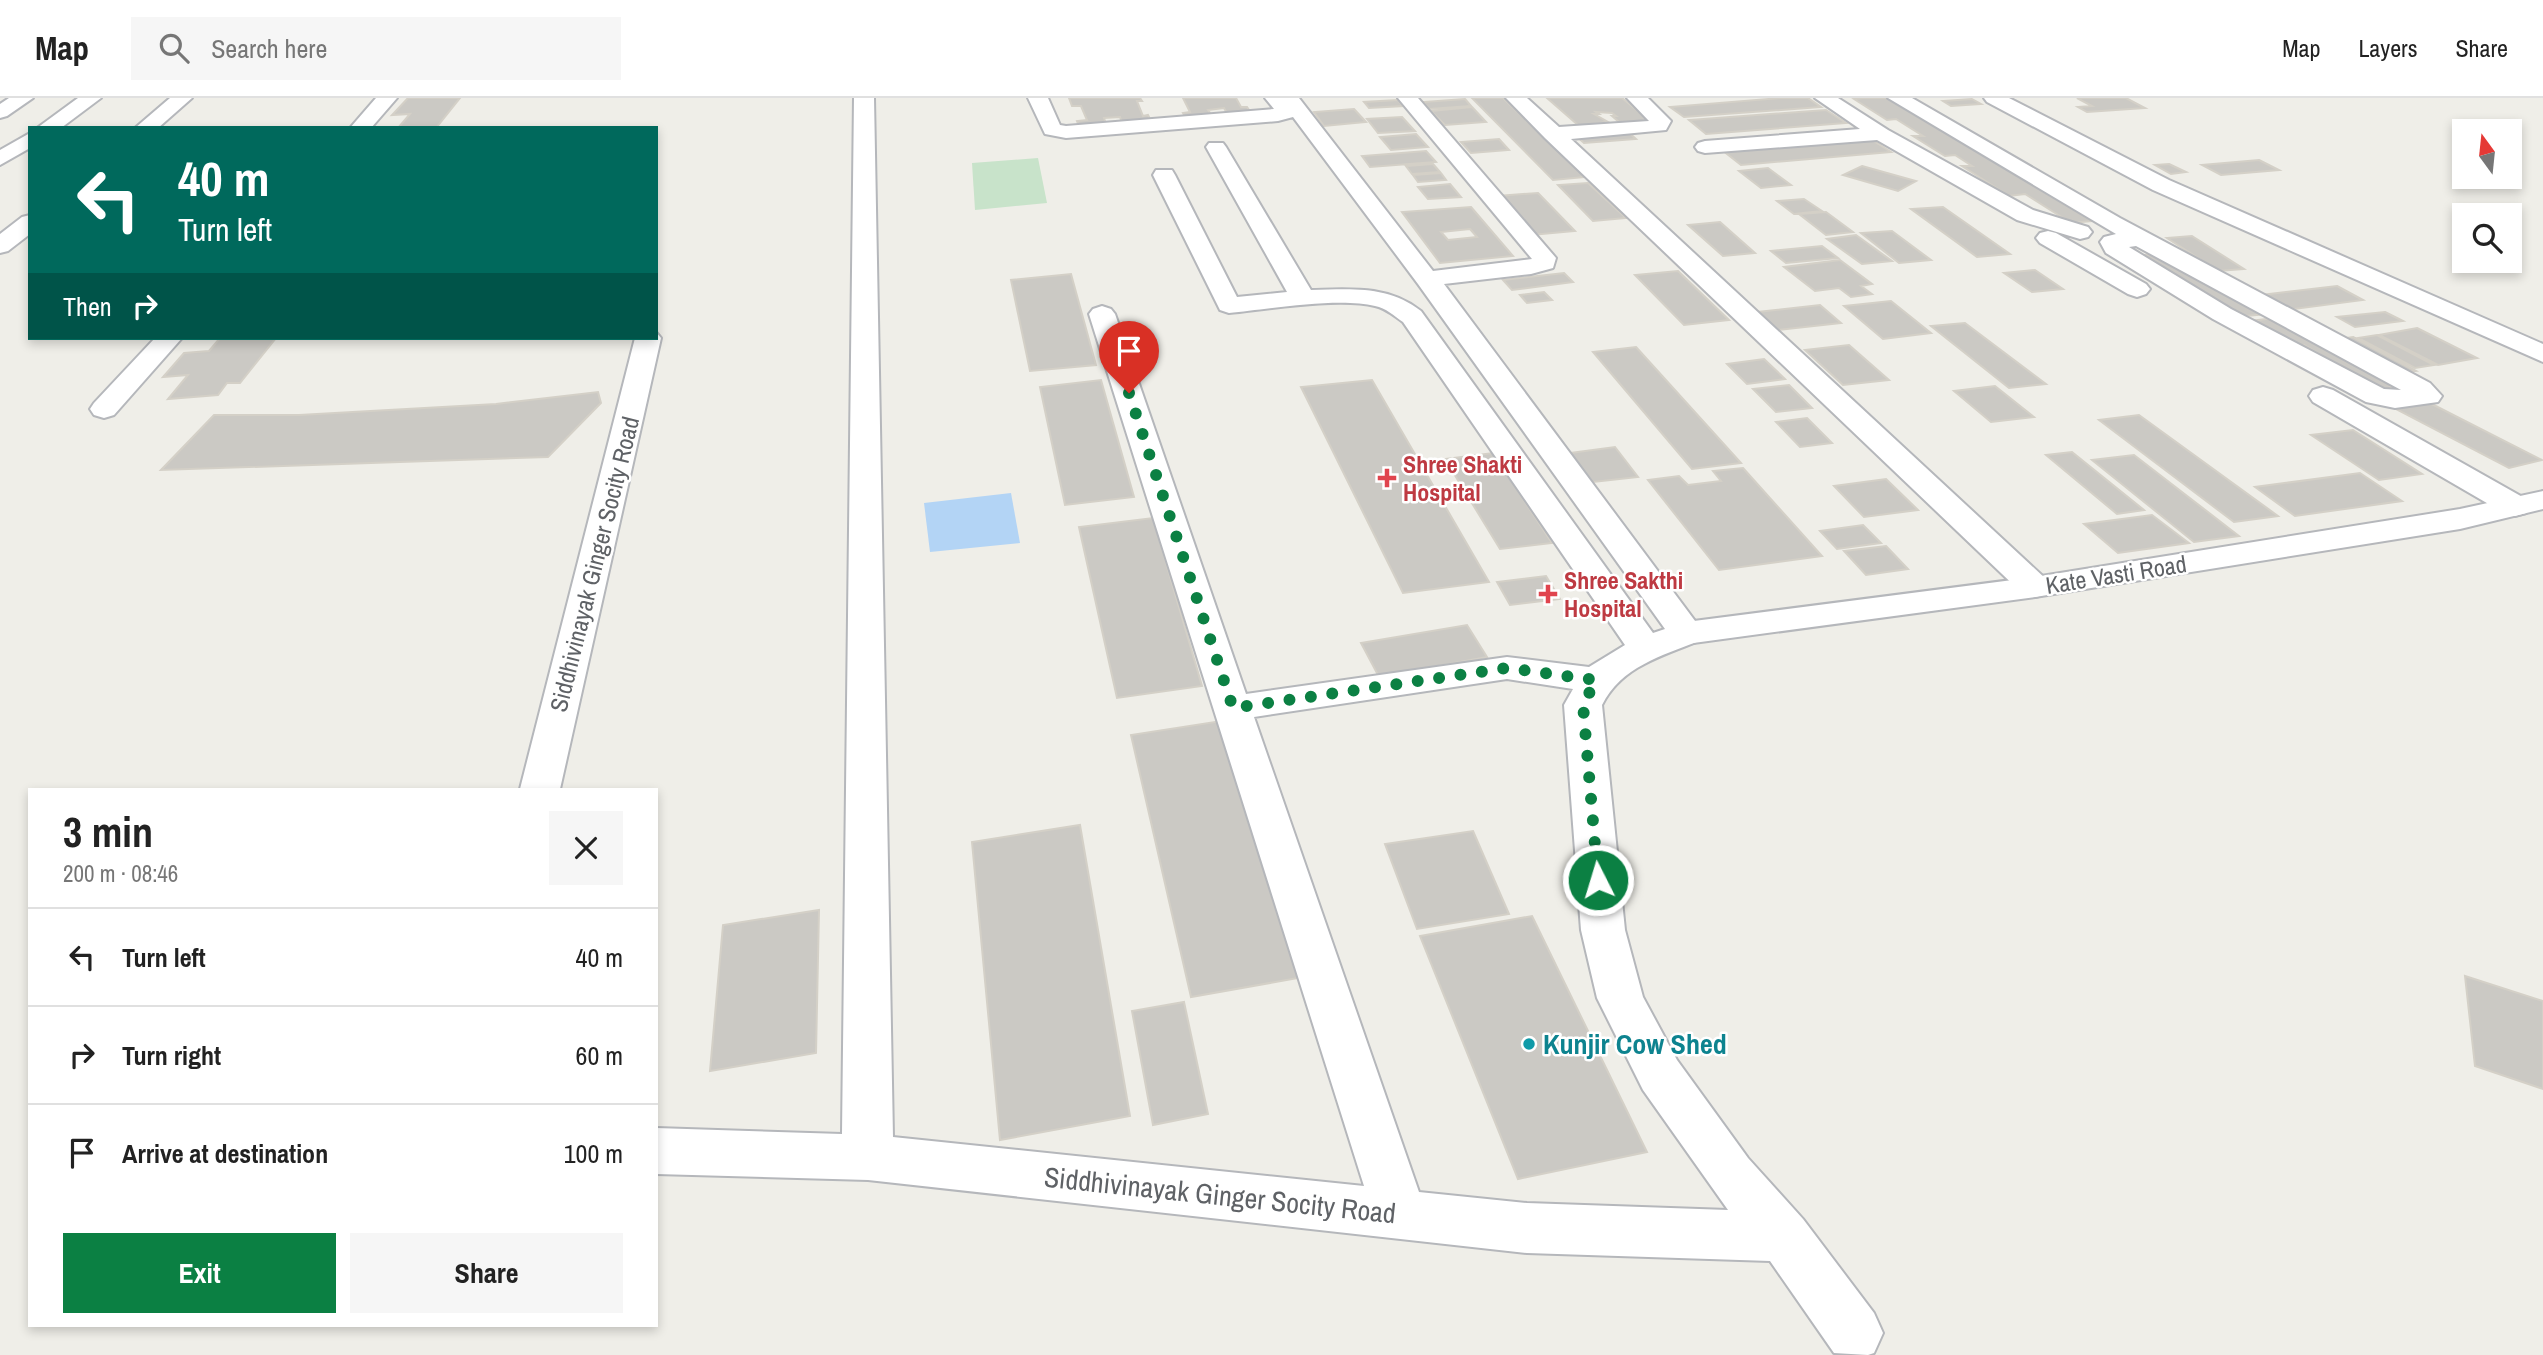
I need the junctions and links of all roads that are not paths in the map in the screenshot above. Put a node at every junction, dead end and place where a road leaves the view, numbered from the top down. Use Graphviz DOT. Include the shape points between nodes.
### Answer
graph roads {
  1 [pos="23,98"];
  2 [pos="91,98"];
  3 [pos="182,98"];
  4 [pos="387,98"];
  5 [pos="864,98"];
  6 [pos="1038,98"];
  7 [pos="1275,98"];
  8 [pos="1289,98"];
  9 [pos="1408,98"];
  10 [pos="1517,98"];
  11 [pos="1637,98"];
  12 [pos="1825,98"];
  13 [pos="1898,98"];
  14 [pos="1994,98"];
  15 [pos="0,112"];
  16 [pos="50,126"];
  17 [pos="147,126"];
  18 [pos="362,126"];
  19 [pos="1552,134"];
  20 [pos="1881,134"];
  21 [pos="28,140"];
  22 [pos="1216,147"];
  23 [pos="1704,148"];
  24 [pos="0,159"];
  25 [pos="1164,175"];
  26 [pos="28,224"];
  27 [pos="2048,237"];
  28 [pos="2140,238"];
  29 [pos="2112,242"];
  30 [pos="0,246"];
  31 [pos="1427,279"];
  32 [pos="1303,298"];
  33 [pos="1102,314"];
  34 [pos="167,340"];
  35 [pos="648,340"];
  36 [pos="2543,354"];
  37 [pos="104,410"];
  38 [pos="2529,503"];
  39 [pos="2035,587"];
  40 [pos="1686,633"];
  41 [pos="1646,649"];
  42 [pos="1596,680"];
  43 [pos="1233,708"];
  44 [pos="540,788"];
  45 [pos="658,1151"];
  46 [pos="868,1157"];
  47 [pos="1400,1215"];
  48 [pos="1783,1237"];
  49 [pos="1854,1334"];
  1 -- 15 [label="street"];
  2 -- 16 [label="street"];
  3 -- 17 [label="street"];
  4 -- 18 [label="street"];
  5 -- 46 [label="street"];
  6 -- 7 [label="street" via="1052,130 1066,132 1287,112"];
  8 -- 31 [label="street"];
  9 -- 31 [label="street" via="1544,258 1544,263 1531,267"];
  10 -- 19 [label="street"];
  11 -- 19 [label="street" via="1661,121 1659,126"];
  12 -- 20 [label="street"];
  13 -- 28 [label="street"];
  14 -- 36 [label="street" via="2161,185"];
  19 -- 39 [label="street"];
  20 -- 23 [label="street"];
  20 -- 29 [label="street" via="2025,215"];
  21 -- 24 [label="street"];
  22 -- 32 [label="street"];
  25 -- 32 [label="street" via="1229,305"];
  26 -- 30 [label="street"];
  27 -- 38 [label="street"];
  28 -- 29 [label="street"];
  28 -- 29 [label="street" via="2428,396 2395,400 2376,396 2222,314 2114,248"];
  31 -- 40 [label="street"];
  32 -- 41 [label="street" via="1382,297 1404,308"];
  33 -- 43 [label="street"];
  34 -- 37 [label="street"];
  35 -- 44 [label="street, Siddhivinayak Ginger Socity Road"];
  38 -- 39 [label="street, Kate Vasti Road" via="2460,519"];
  39 -- 40 [label="street, Kate Vasti Road"];
  40 -- 41 [label="street, Kate Vasti Road"];
  41 -- 42 [label="street, Kate Vasti Road"];
  42 -- 43 [label="street" via="1507,668"];
  42 -- 48 [label="street" via="1583,705 1603,930 1620,998 1660,1074 1730,1174"];
  43 -- 47 [label="street"];
  45 -- 46 [label="street, Siddhivinayak Ginger Socity Road"];
  46 -- 47 [label="street, Siddhivinayak Ginger Socity Road"];
  47 -- 48 [label="street, Siddhivinayak Ginger Socity Road" via="1527,1228"];
  48 -- 49 [label="street"];
}
